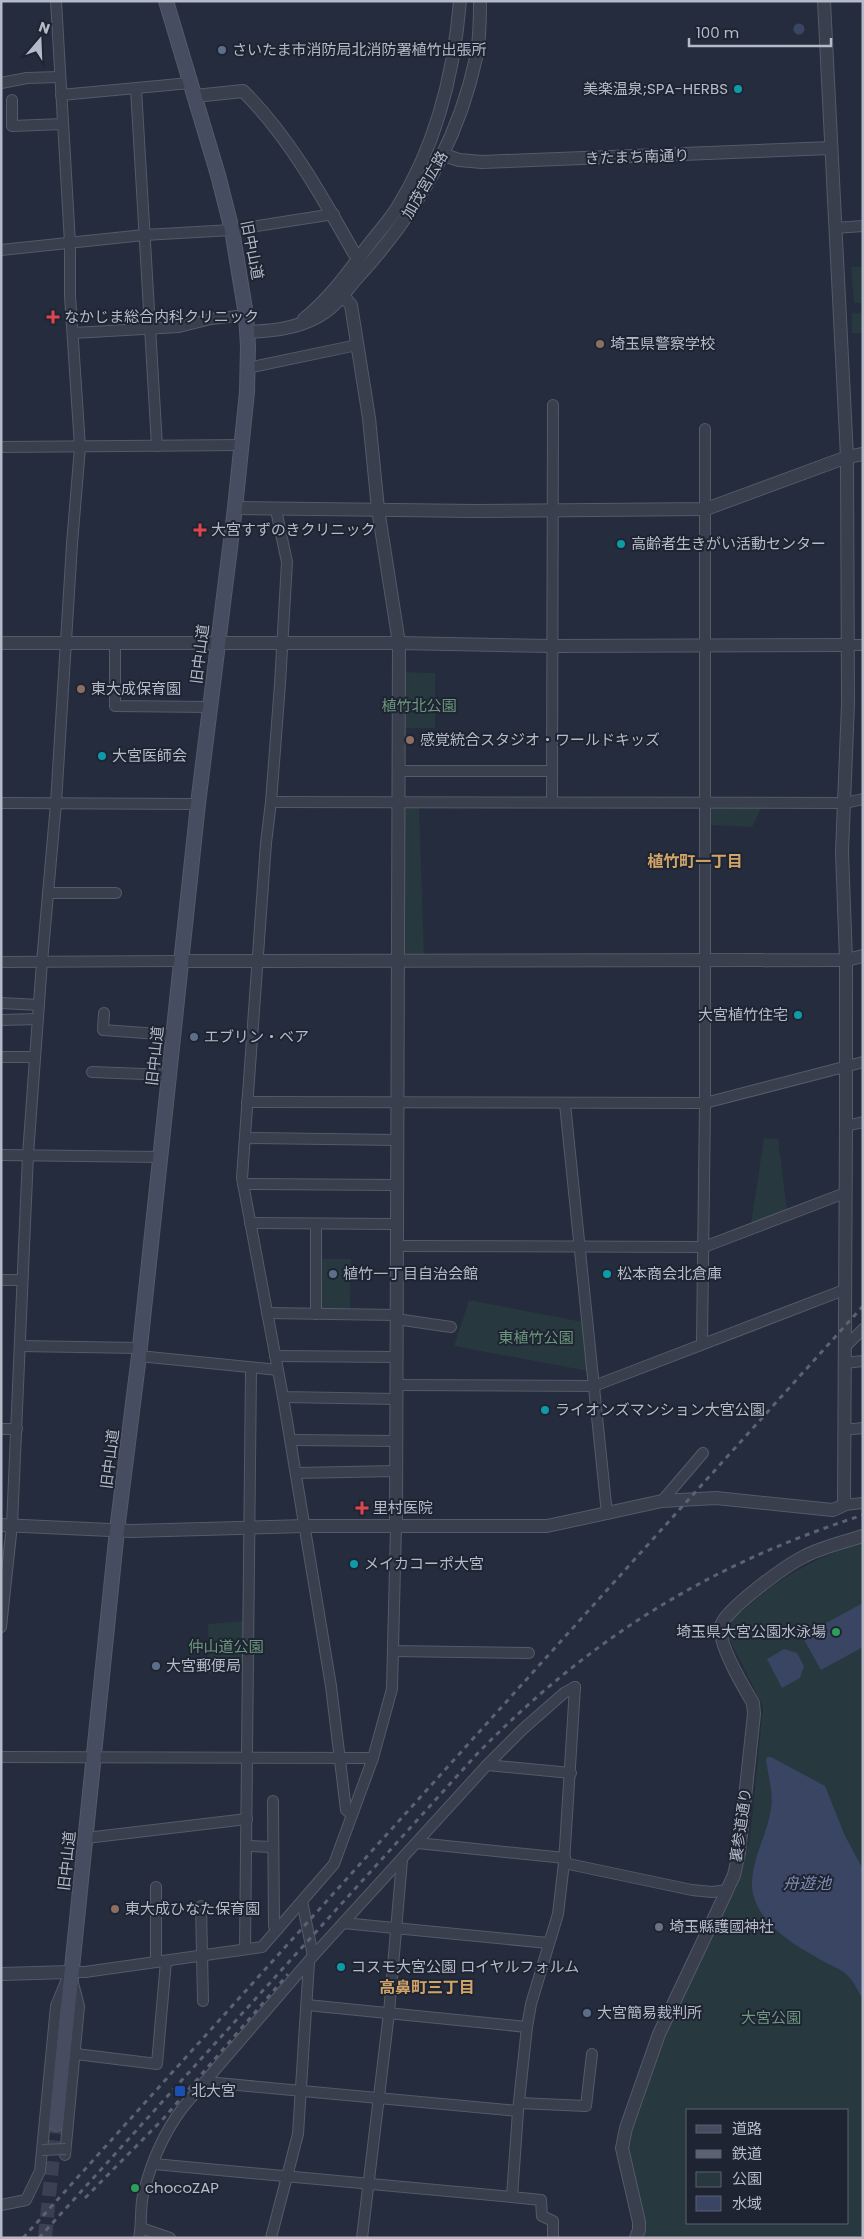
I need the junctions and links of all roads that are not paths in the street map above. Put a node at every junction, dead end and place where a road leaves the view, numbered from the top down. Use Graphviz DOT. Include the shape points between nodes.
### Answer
graph roads {
  1 [pos="56,1"];
  2 [pos="166,1"];
  3 [pos="460,1"];
  4 [pos="480,1"];
  5 [pos="824,1"];
  6 [pos="60,77"];
  7 [pos="1,83"];
  8 [pos="136,89"];
  9 [pos="193,89"];
  10 [pos="61,95"];
  11 [pos="12,100"];
  12 [pos="63,124"];
  13 [pos="831,148"];
  14 [pos="444,155"];
  15 [pos="334,214"];
  16 [pos="863,226"];
  17 [pos="835,228"];
  18 [pos="232,230"];
  19 [pos="144,236"];
  20 [pos="70,243"];
  21 [pos="1,250"];
  22 [pos="360,256"];
  23 [pos="344,297"];
  24 [pos="246,315"];
  25 [pos="297,326"];
  26 [pos="150,328"];
  27 [pos="247,332"];
  28 [pos="73,333"];
  29 [pos="357,345"];
  30 [pos="248,368"];
  31 [pos="553,405"];
  32 [pos="705,429"];
  33 [pos="242,444"];
  34 [pos="157,446"];
  35 [pos="1,447"];
  36 [pos="80,447"];
  37 [pos="863,454"];
  38 [pos="847,457"];
  39 [pos="235,508"];
  40 [pos="706,509"];
  41 [pos="276,510"];
  42 [pos="378,510"];
  43 [pos="553,510"];
  44 [pos="1,643"];
  45 [pos="66,643"];
  46 [pos="115,643"];
  47 [pos="283,643"];
  48 [pos="218,644"];
  49 [pos="399,644"];
  50 [pos="704,645"];
  51 [pos="847,645"];
  52 [pos="863,645"];
  53 [pos="552,646"];
  54 [pos="210,707"];
  55 [pos="398,771"];
  56 [pos="552,771"];
  57 [pos="863,799"];
  58 [pos="271,802"];
  59 [pos="398,802"];
  60 [pos="552,802"];
  61 [pos="1,803"];
  62 [pos="56,803"];
  63 [pos="704,803"];
  64 [pos="845,803"];
  65 [pos="198,804"];
  66 [pos="48,893"];
  67 [pos="116,893"];
  68 [pos="863,956"];
  69 [pos="257,960"];
  70 [pos="398,960"];
  71 [pos="704,960"];
  72 [pos="846,960"];
  73 [pos="181,961"];
  74 [pos="1,962"];
  75 [pos="42,962"];
  76 [pos="1,1003"];
  77 [pos="39,1005"];
  78 [pos="104,1013"];
  79 [pos="38,1019"];
  80 [pos="1,1020"];
  81 [pos="173,1034"];
  82 [pos="1,1057"];
  83 [pos="35,1057"];
  84 [pos="863,1062"];
  85 [pos="846,1066"];
  86 [pos="92,1072"];
  87 [pos="169,1075"];
  88 [pos="247,1102"];
  89 [pos="397,1102"];
  90 [pos="705,1103"];
  91 [pos="565,1104"];
  92 [pos="863,1122"];
  93 [pos="846,1126"];
  94 [pos="245,1138"];
  95 [pos="397,1140"];
  96 [pos="1,1155"];
  97 [pos="28,1155"];
  98 [pos="160,1157"];
  99 [pos="243,1184"];
  100 [pos="396,1185"];
  101 [pos="845,1193"];
  102 [pos="250,1223"];
  103 [pos="316,1224"];
  104 [pos="396,1224"];
  105 [pos="396,1246"];
  106 [pos="581,1247"];
  107 [pos="704,1247"];
  108 [pos="1,1280"];
  109 [pos="22,1280"];
  110 [pos="844,1290"];
  111 [pos="267,1313"];
  112 [pos="316,1314"];
  113 [pos="396,1317"];
  114 [pos="451,1327"];
  115 [pos="863,1329"];
  116 [pos="702,1343"];
  117 [pos="20,1346"];
  118 [pos="846,1346"];
  119 [pos="139,1352"];
  120 [pos="275,1356"];
  121 [pos="396,1357"];
  122 [pos="863,1361"];
  123 [pos="845,1363"];
  124 [pos="251,1368"];
  125 [pos="278,1370"];
  126 [pos="396,1385"];
  127 [pos="594,1386"];
  128 [pos="283,1397"];
  129 [pos="396,1399"];
  130 [pos="863,1428"];
  131 [pos="1,1429"];
  132 [pos="17,1429"];
  133 [pos="844,1430"];
  134 [pos="290,1440"];
  135 [pos="396,1441"];
  136 [pos="704,1453"];
  137 [pos="396,1471"];
  138 [pos="296,1473"];
  139 [pos="662,1501"];
  140 [pos="863,1503"];
  141 [pos="844,1505"];
  142 [pos="607,1514"];
  143 [pos="7,1525"];
  144 [pos="304,1526"];
  145 [pos="396,1526"];
  146 [pos="249,1527"];
  147 [pos="118,1530"];
  148 [pos="863,1536"];
  149 [pos="1,1627"];
  150 [pos="393,1651"];
  151 [pos="530,1653"];
  152 [pos="1,1757"];
  153 [pos="95,1757"];
  154 [pos="248,1758"];
  155 [pos="339,1758"];
  156 [pos="373,1758"];
  157 [pos="487,1765"];
  158 [pos="571,1773"];
  159 [pos="272,1801"];
  160 [pos="352,1815"];
  161 [pos="247,1819"];
  162 [pos="86,1838"];
  163 [pos="417,1843"];
  164 [pos="247,1846"];
  165 [pos="272,1847"];
  166 [pos="402,1860"];
  167 [pos="565,1861"];
  168 [pos="156,1887"];
  169 [pos="727,1890"];
  170 [pos="302,1901"];
  171 [pos="201,1906"];
  172 [pos="343,1923"];
  173 [pos="398,1928"];
  174 [pos="278,1929"];
  175 [pos="548,1943"];
  176 [pos="245,1949"];
  177 [pos="202,1955"];
  178 [pos="311,1959"];
  179 [pos="161,1962"];
  180 [pos="70,1972"];
  181 [pos="1,1974"];
  182 [pos="203,2001"];
  183 [pos="307,2006"];
  184 [pos="389,2014"];
  185 [pos="527,2026"];
  186 [pos="76,2054"];
  187 [pos="592,2054"];
  188 [pos="206,2082"];
  189 [pos="301,2091"];
  190 [pos="379,2098"];
  191 [pos="518,2107"];
  192 [pos="56,2124"];
  193 [pos="42,2150"];
  194 [pos="154,2164"];
  195 [pos="38,2173"];
  196 [pos="288,2177"];
  197 [pos="368,2184"];
  198 [pos="37,2185"];
  199 [pos="512,2198"];
  200 [pos="1,2204"];
  201 [pos="140,2233"];
  202 [pos="170,2238"];
  203 [pos="271,2238"];
  204 [pos="362,2238"];
  205 [pos="553,2238"];
  206 [pos="636,2238"];
  1 -- 6 [label="street"];
  2 -- 9 [label="main road, 旧中山道"];
  3 -- 22 [label="street, 加茂宮広路" via="454,55 434,132 396,208"];
  4 -- 14 [label="street, 加茂宮広路" via="477,56"];
  5 -- 13 [label="street"];
  6 -- 7 [label="street"];
  6 -- 10 [label="street"];
  8 -- 9 [label="street"];
  8 -- 10 [label="street"];
  8 -- 19 [label="street"];
  9 -- 15 [label="street" via="243,92 261,109"];
  9 -- 18 [label="main road, 旧中山道"];
  10 -- 12 [label="street"];
  11 -- 12 [label="street" via="12,126"];
  12 -- 20 [label="street"];
  13 -- 14 [label="street, きたまち南通り" via="482,162"];
  13 -- 17 [label="street"];
  14 -- 23 [label="street, 加茂宮広路" via="397,231"];
  15 -- 18 [label="street"];
  15 -- 22 [label="street" via="354,253"];
  16 -- 17 [label="street"];
  17 -- 38 [label="street"];
  18 -- 19 [label="street"];
  18 -- 24 [label="main road, 旧中山道"];
  19 -- 20 [label="street"];
  19 -- 26 [label="street"];
  20 -- 21 [label="street"];
  20 -- 28 [label="street"];
  22 -- 25 [label="street, 加茂宮広路" via="338,286"];
  23 -- 25 [label="street, 加茂宮広路" via="318,317"];
  23 -- 29 [label="street" via="351,305"];
  24 -- 26 [label="street" via="179,327"];
  24 -- 27 [label="main road, 旧中山道"];
  25 -- 27 [label="street, 加茂宮広路"];
  26 -- 28 [label="street"];
  26 -- 34 [label="street"];
  27 -- 30 [label="main road, 旧中山道"];
  28 -- 36 [label="street"];
  29 -- 30 [label="street"];
  29 -- 42 [label="street" via="369,418"];
  30 -- 33 [label="main road, 旧中山道"];
  31 -- 43 [label="street"];
  32 -- 40 [label="street"];
  33 -- 34 [label="street"];
  33 -- 39 [label="main road, 旧中山道"];
  34 -- 36 [label="street"];
  35 -- 36 [label="street"];
  36 -- 45 [label="street"];
  37 -- 38 [label="street"];
  38 -- 40 [label="street"];
  38 -- 51 [label="street"];
  39 -- 41 [label="street"];
  39 -- 48 [label="main road, 旧中山道"];
  40 -- 43 [label="street"];
  40 -- 50 [label="street"];
  41 -- 42 [label="street"];
  41 -- 47 [label="street" via="287,562"];
  42 -- 43 [label="street"];
  42 -- 49 [label="street"];
  43 -- 53 [label="street"];
  44 -- 45 [label="street"];
  45 -- 46 [label="street"];
  45 -- 62 [label="street"];
  46 -- 48 [label="street"];
  46 -- 54 [label="street" via="115,706"];
  47 -- 48 [label="street"];
  47 -- 49 [label="street"];
  47 -- 58 [label="street"];
  48 -- 54 [label="main road, 旧中山道"];
  49 -- 53 [label="street"];
  49 -- 55 [label="street"];
  50 -- 51 [label="street"];
  50 -- 53 [label="street"];
  50 -- 63 [label="street"];
  51 -- 52 [label="street"];
  51 -- 64 [label="street"];
  53 -- 56 [label="street"];
  54 -- 65 [label="main road, 旧中山道"];
  55 -- 56 [label="street"];
  55 -- 59 [label="street"];
  56 -- 60 [label="street"];
  57 -- 64 [label="street"];
  58 -- 59 [label="street"];
  58 -- 69 [label="street"];
  59 -- 60 [label="street"];
  59 -- 70 [label="street"];
  60 -- 63 [label="street"];
  61 -- 62 [label="street"];
  62 -- 65 [label="street"];
  62 -- 66 [label="street"];
  63 -- 64 [label="street"];
  63 -- 71 [label="street"];
  64 -- 72 [label="street" via="842,877"];
  65 -- 73 [label="main road, 旧中山道"];
  66 -- 67 [label="street"];
  66 -- 75 [label="street"];
  68 -- 72 [label="street"];
  69 -- 70 [label="street"];
  69 -- 73 [label="street"];
  69 -- 88 [label="street"];
  70 -- 71 [label="street"];
  70 -- 89 [label="street"];
  71 -- 72 [label="street"];
  71 -- 90 [label="street"];
  72 -- 85 [label="street"];
  73 -- 75 [label="street"];
  73 -- 81 [label="main road, 旧中山道"];
  74 -- 75 [label="street"];
  75 -- 77 [label="street"];
  76 -- 77 [label="street"];
  77 -- 79 [label="street"];
  78 -- 81 [label="street" via="103,1030"];
  79 -- 80 [label="street"];
  79 -- 83 [label="street"];
  81 -- 87 [label="main road, 旧中山道"];
  82 -- 83 [label="street"];
  83 -- 97 [label="street"];
  84 -- 85 [label="street"];
  85 -- 90 [label="street"];
  85 -- 93 [label="street"];
  86 -- 87 [label="street"];
  87 -- 98 [label="main road, 旧中山道"];
  88 -- 89 [label="street"];
  88 -- 94 [label="street"];
  89 -- 91 [label="street"];
  89 -- 95 [label="street"];
  90 -- 91 [label="street"];
  90 -- 107 [label="street"];
  91 -- 106 [label="street"];
  92 -- 93 [label="street"];
  93 -- 101 [label="street"];
  94 -- 95 [label="street"];
  94 -- 99 [label="street"];
  95 -- 100 [label="street"];
  96 -- 97 [label="street"];
  97 -- 98 [label="street"];
  97 -- 109 [label="street"];
  98 -- 119 [label="main road, 旧中山道"];
  99 -- 100 [label="street"];
  99 -- 102 [label="street"];
  100 -- 104 [label="street"];
  101 -- 107 [label="street"];
  101 -- 110 [label="street"];
  102 -- 103 [label="street"];
  102 -- 111 [label="street"];
  103 -- 104 [label="street"];
  103 -- 112 [label="street"];
  104 -- 105 [label="street"];
  105 -- 106 [label="street"];
  105 -- 113 [label="street"];
  106 -- 107 [label="street"];
  106 -- 127 [label="street"];
  107 -- 116 [label="street"];
  108 -- 109 [label="street"];
  109 -- 117 [label="street"];
  110 -- 116 [label="street"];
  110 -- 118 [label="street"];
  111 -- 112 [label="street"];
  111 -- 120 [label="street"];
  112 -- 113 [label="street"];
  113 -- 114 [label="street"];
  113 -- 121 [label="street"];
  115 -- 118 [label="street"];
  116 -- 127 [label="street"];
  117 -- 119 [label="street"];
  117 -- 132 [label="street"];
  118 -- 123 [label="street"];
  119 -- 124 [label="street"];
  119 -- 147 [label="main road, 旧中山道"];
  120 -- 121 [label="street"];
  120 -- 125 [label="street"];
  121 -- 126 [label="street"];
  122 -- 123 [label="street"];
  123 -- 133 [label="street"];
  124 -- 125 [label="street"];
  124 -- 146 [label="street"];
  125 -- 128 [label="street"];
  126 -- 127 [label="street"];
  126 -- 129 [label="street"];
  127 -- 142 [label="street"];
  128 -- 129 [label="street"];
  128 -- 134 [label="street"];
  129 -- 135 [label="street"];
  130 -- 133 [label="street"];
  131 -- 132 [label="street"];
  132 -- 143 [label="street"];
  133 -- 141 [label="street"];
  134 -- 135 [label="street"];
  134 -- 138 [label="street"];
  135 -- 137 [label="street"];
  136 -- 139 [label="street"];
  137 -- 138 [label="street"];
  137 -- 145 [label="street"];
  138 -- 144 [label="street"];
  139 -- 141 [label="street" via="716,1498 833,1510"];
  139 -- 142 [label="street"];
  140 -- 141 [label="street"];
  142 -- 145 [label="street" via="547,1526"];
  143 -- 147 [label="street"];
  143 -- 149 [label="street"];
  144 -- 145 [label="street"];
  144 -- 146 [label="street"];
  144 -- 155 [label="street" via="331,1686"];
  145 -- 150 [label="street"];
  146 -- 147 [label="street"];
  146 -- 154 [label="street"];
  147 -- 153 [label="main road, 旧中山道"];
  148 -- 169 [label="street, 裏参道通り" via="805,1556 784,1569 733,1610 721,1625 724,1645 753,1703 754,1714 739,1852"];
  150 -- 151 [label="street"];
  150 -- 156 [label="street" via="392,1689"];
  152 -- 153 [label="street"];
  153 -- 154 [label="street"];
  153 -- 162 [label="main road, 旧中山道"];
  154 -- 155 [label="street"];
  154 -- 161 [label="street"];
  155 -- 156 [label="street"];
  155 -- 160 [label="street" via="346,1810"];
  156 -- 160 [label="street"];
  157 -- 158 [label="street"];
  157 -- 158 [label="street" via="523,1729 575,1687"];
  157 -- 163 [label="street"];
  158 -- 167 [label="street"];
  159 -- 165 [label="street"];
  160 -- 170 [label="street" via="334,1864"];
  161 -- 162 [label="street"];
  161 -- 164 [label="street"];
  162 -- 180 [label="main road, 旧中山道"];
  163 -- 166 [label="street"];
  163 -- 167 [label="street"];
  164 -- 165 [label="street"];
  164 -- 176 [label="street"];
  165 -- 174 [label="street" via="274,1926"];
  166 -- 172 [label="street"];
  166 -- 173 [label="street"];
  167 -- 169 [label="street" via="692,1890"];
  167 -- 175 [label="street" via="558,1914"];
  168 -- 179 [label="street"];
  169 -- 206 [label="street, 裏参道通り" via="659,2034 626,2128 622,2148 639,2222"];
  170 -- 174 [label="street"];
  170 -- 178 [label="street"];
  171 -- 177 [label="street"];
  172 -- 173 [label="street"];
  172 -- 178 [label="street"];
  173 -- 175 [label="street"];
  173 -- 184 [label="street"];
  174 -- 176 [label="street" via="262,1947"];
  175 -- 185 [label="street"];
  176 -- 177 [label="street"];
  177 -- 179 [label="street"];
  177 -- 182 [label="street"];
  178 -- 183 [label="street"];
  178 -- 188 [label="street"];
  179 -- 180 [label="street"];
  179 -- 186 [label="street" via="157,2064"];
  180 -- 181 [label="street"];
  180 -- 186 [label="street" via="79,2006"];
  180 -- 192 [label="main road, 旧中山道"];
  180 -- 193 [label="street" via="56,2006"];
  183 -- 184 [label="street"];
  183 -- 189 [label="street"];
  184 -- 185 [label="street"];
  184 -- 190 [label="street"];
  185 -- 191 [label="street"];
  186 -- 193 [label="street, bridge" via="65,2152"];
  187 -- 191 [label="street" via="586,2106"];
  188 -- 189 [label="street"];
  188 -- 194 [label="street" via="167,2129"];
  189 -- 190 [label="street"];
  189 -- 196 [label="street" via="298,2134"];
  190 -- 191 [label="street"];
  190 -- 197 [label="street"];
  191 -- 199 [label="street"];
  193 -- 195 [label="street"];
  194 -- 196 [label="street"];
  194 -- 201 [label="street" via="143,2196"];
  195 -- 198 [label="street"];
  195 -- 200 [label="street" via="26,2200"];
  196 -- 197 [label="street"];
  196 -- 203 [label="street"];
  197 -- 199 [label="street"];
  197 -- 204 [label="street"];
  199 -- 205 [label="street" via="541,2200 542,2216 553,2221"];
  201 -- 202 [label="street"];
}
